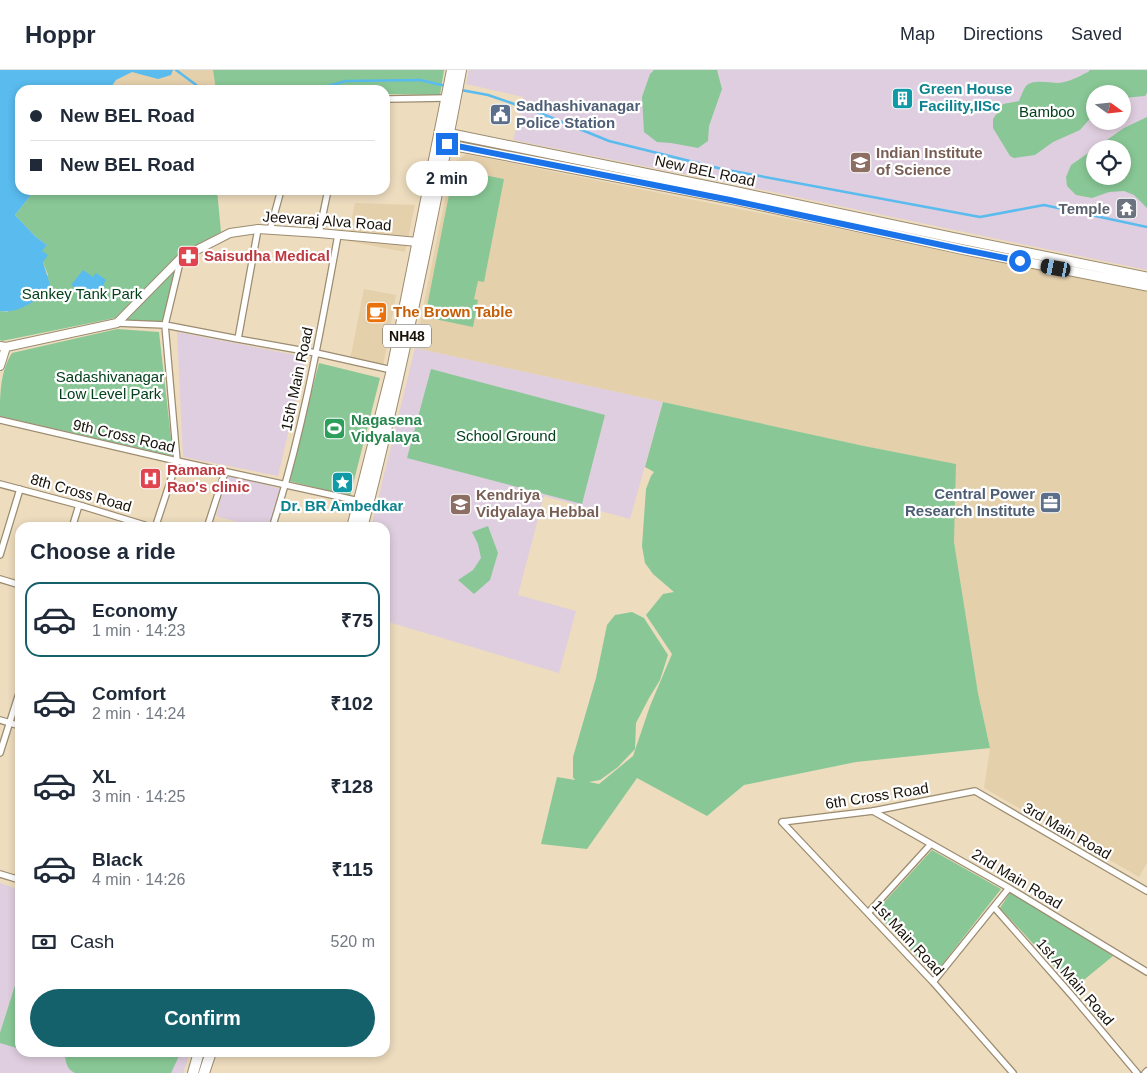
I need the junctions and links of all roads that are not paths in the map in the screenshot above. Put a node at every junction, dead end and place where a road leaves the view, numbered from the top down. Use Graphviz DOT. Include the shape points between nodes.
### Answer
graph roads {
  1 [pos="452,70"];
  2 [pos="461,70"];
  3 [pos="452,90"];
  4 [pos="390,99"];
  5 [pos="443,138"];
  6 [pos="280,195"];
  7 [pos="327,195"];
  8 [pos="258,229"];
  9 [pos="270,230"];
  10 [pos="320,233"];
  11 [pos="338,235"];
  12 [pos="414,242"];
  13 [pos="181,258"];
  14 [pos="1147,277"];
  15 [pos="1147,286"];
  16 [pos="117,323"];
  17 [pos="165,325"];
  18 [pos="238,339"];
  19 [pos="3,346"];
  20 [pos="316,353"];
  21 [pos="0,366"];
  22 [pos="392,370"];
  23 [pos="0,420"];
  24 [pos="177,461"];
  25 [pos="225,472"];
  26 [pos="0,484"];
  27 [pos="286,486"];
  28 [pos="20,490"];
  29 [pos="359,502"];
  30 [pos="80,505"];
  31 [pos="74,522"];
  32 [pos="135,522"];
  33 [pos="156,522"];
  34 [pos="209,522"];
  35 [pos="274,522"];
  36 [pos="354,522"];
  37 [pos="363,522"];
  38 [pos="0,555"];
  39 [pos="0,579"];
  40 [pos="15,584"];
  41 [pos="15,706"];
  42 [pos="0,720"];
  43 [pos="10,723"];
  44 [pos="15,724"];
  45 [pos="0,753"];
  46 [pos="975,791"];
  47 [pos="873,811"];
  48 [pos="782,822"];
  49 [pos="931,844"];
  50 [pos="0,874"];
  51 [pos="15,878"];
  52 [pos="1008,888"];
  53 [pos="1147,891"];
  54 [pos="994,907"];
  55 [pos="868,913"];
  56 [pos="1147,972"];
  57 [pos="933,982"];
  58 [pos="198,1057"];
  59 [pos="209,1057"];
  60 [pos="193,1073"];
  61 [pos="204,1073"];
  62 [pos="1013,1073"];
  63 [pos="1137,1073"];
  1 -- 3 [label="highway, NH48"];
  2 -- 3 [label="highway, NH48"];
  3 -- 4 [label="street"];
  3 -- 5 [label="highway, NH48"];
  5 -- 12 [label="highway, NH48"];
  5 -- 14 [label="main road, New BEL Road" via="742,193"];
  5 -- 15 [label="main road, New BEL Road"];
  5 -- 37 [label="highway, NH48" via="400,371"];
  6 -- 9 [label="street"];
  7 -- 10 [label="street"];
  8 -- 9 [label="street, Jeevaraj Alva Road"];
  8 -- 13 [label="street, Jeevaraj Alva Road" via="230,233"];
  8 -- 18 [label="street"];
  9 -- 10 [label="street, Jeevaraj Alva Road"];
  10 -- 11 [label="street, Jeevaraj Alva Road"];
  11 -- 12 [label="street, Jeevaraj Alva Road"];
  11 -- 20 [label="street, 15th Main Road"];
  12 -- 22 [label="highway, NH48"];
  13 -- 16 [label="street, Jeevaraj Alva Road"];
  13 -- 17 [label="street"];
  16 -- 17 [label="street"];
  16 -- 19 [label="street"];
  17 -- 18 [label="street"];
  17 -- 24 [label="street"];
  18 -- 20 [label="street"];
  19 -- 21 [label="street"];
  20 -- 22 [label="street"];
  20 -- 27 [label="street, 15th Main Road"];
  22 -- 29 [label="highway, NH48"];
  23 -- 24 [label="street, 9th Cross Road"];
  24 -- 25 [label="street, 9th Cross Road"];
  24 -- 33 [label="street"];
  25 -- 27 [label="street, 9th Cross Road"];
  25 -- 34 [label="street"];
  26 -- 28 [label="street, 8th Cross Road"];
  27 -- 29 [label="street, 9th Cross Road"];
  27 -- 35 [label="street, 15th Main Road"];
  28 -- 30 [label="street, 8th Cross Road"];
  28 -- 38 [label="street"];
  29 -- 36 [label="highway, NH48"];
  30 -- 31 [label="street"];
  30 -- 32 [label="street, 8th Cross Road"];
  39 -- 40 [label="street"];
  41 -- 43 [label="street"];
  42 -- 43 [label="street"];
  43 -- 44 [label="street"];
  43 -- 45 [label="street"];
  46 -- 47 [label="street, 6th Cross Road"];
  46 -- 53 [label="street, 3rd Main Road"];
  47 -- 48 [label="street, 6th Cross Road"];
  47 -- 49 [label="street, 2nd Main Road"];
  48 -- 55 [label="street, 1st Main Road"];
  49 -- 52 [label="street, 2nd Main Road"];
  49 -- 55 [label="street"];
  50 -- 51 [label="street"];
  52 -- 54 [label="street"];
  52 -- 56 [label="street, 2nd Main Road"];
  54 -- 57 [label="street"];
  54 -- 63 [label="street, 1st A Main Road"];
  55 -- 57 [label="street, 1st Main Road"];
  57 -- 62 [label="street, 1st Main Road"];
  58 -- 60 [label="highway"];
  59 -- 61 [label="highway"];
}
